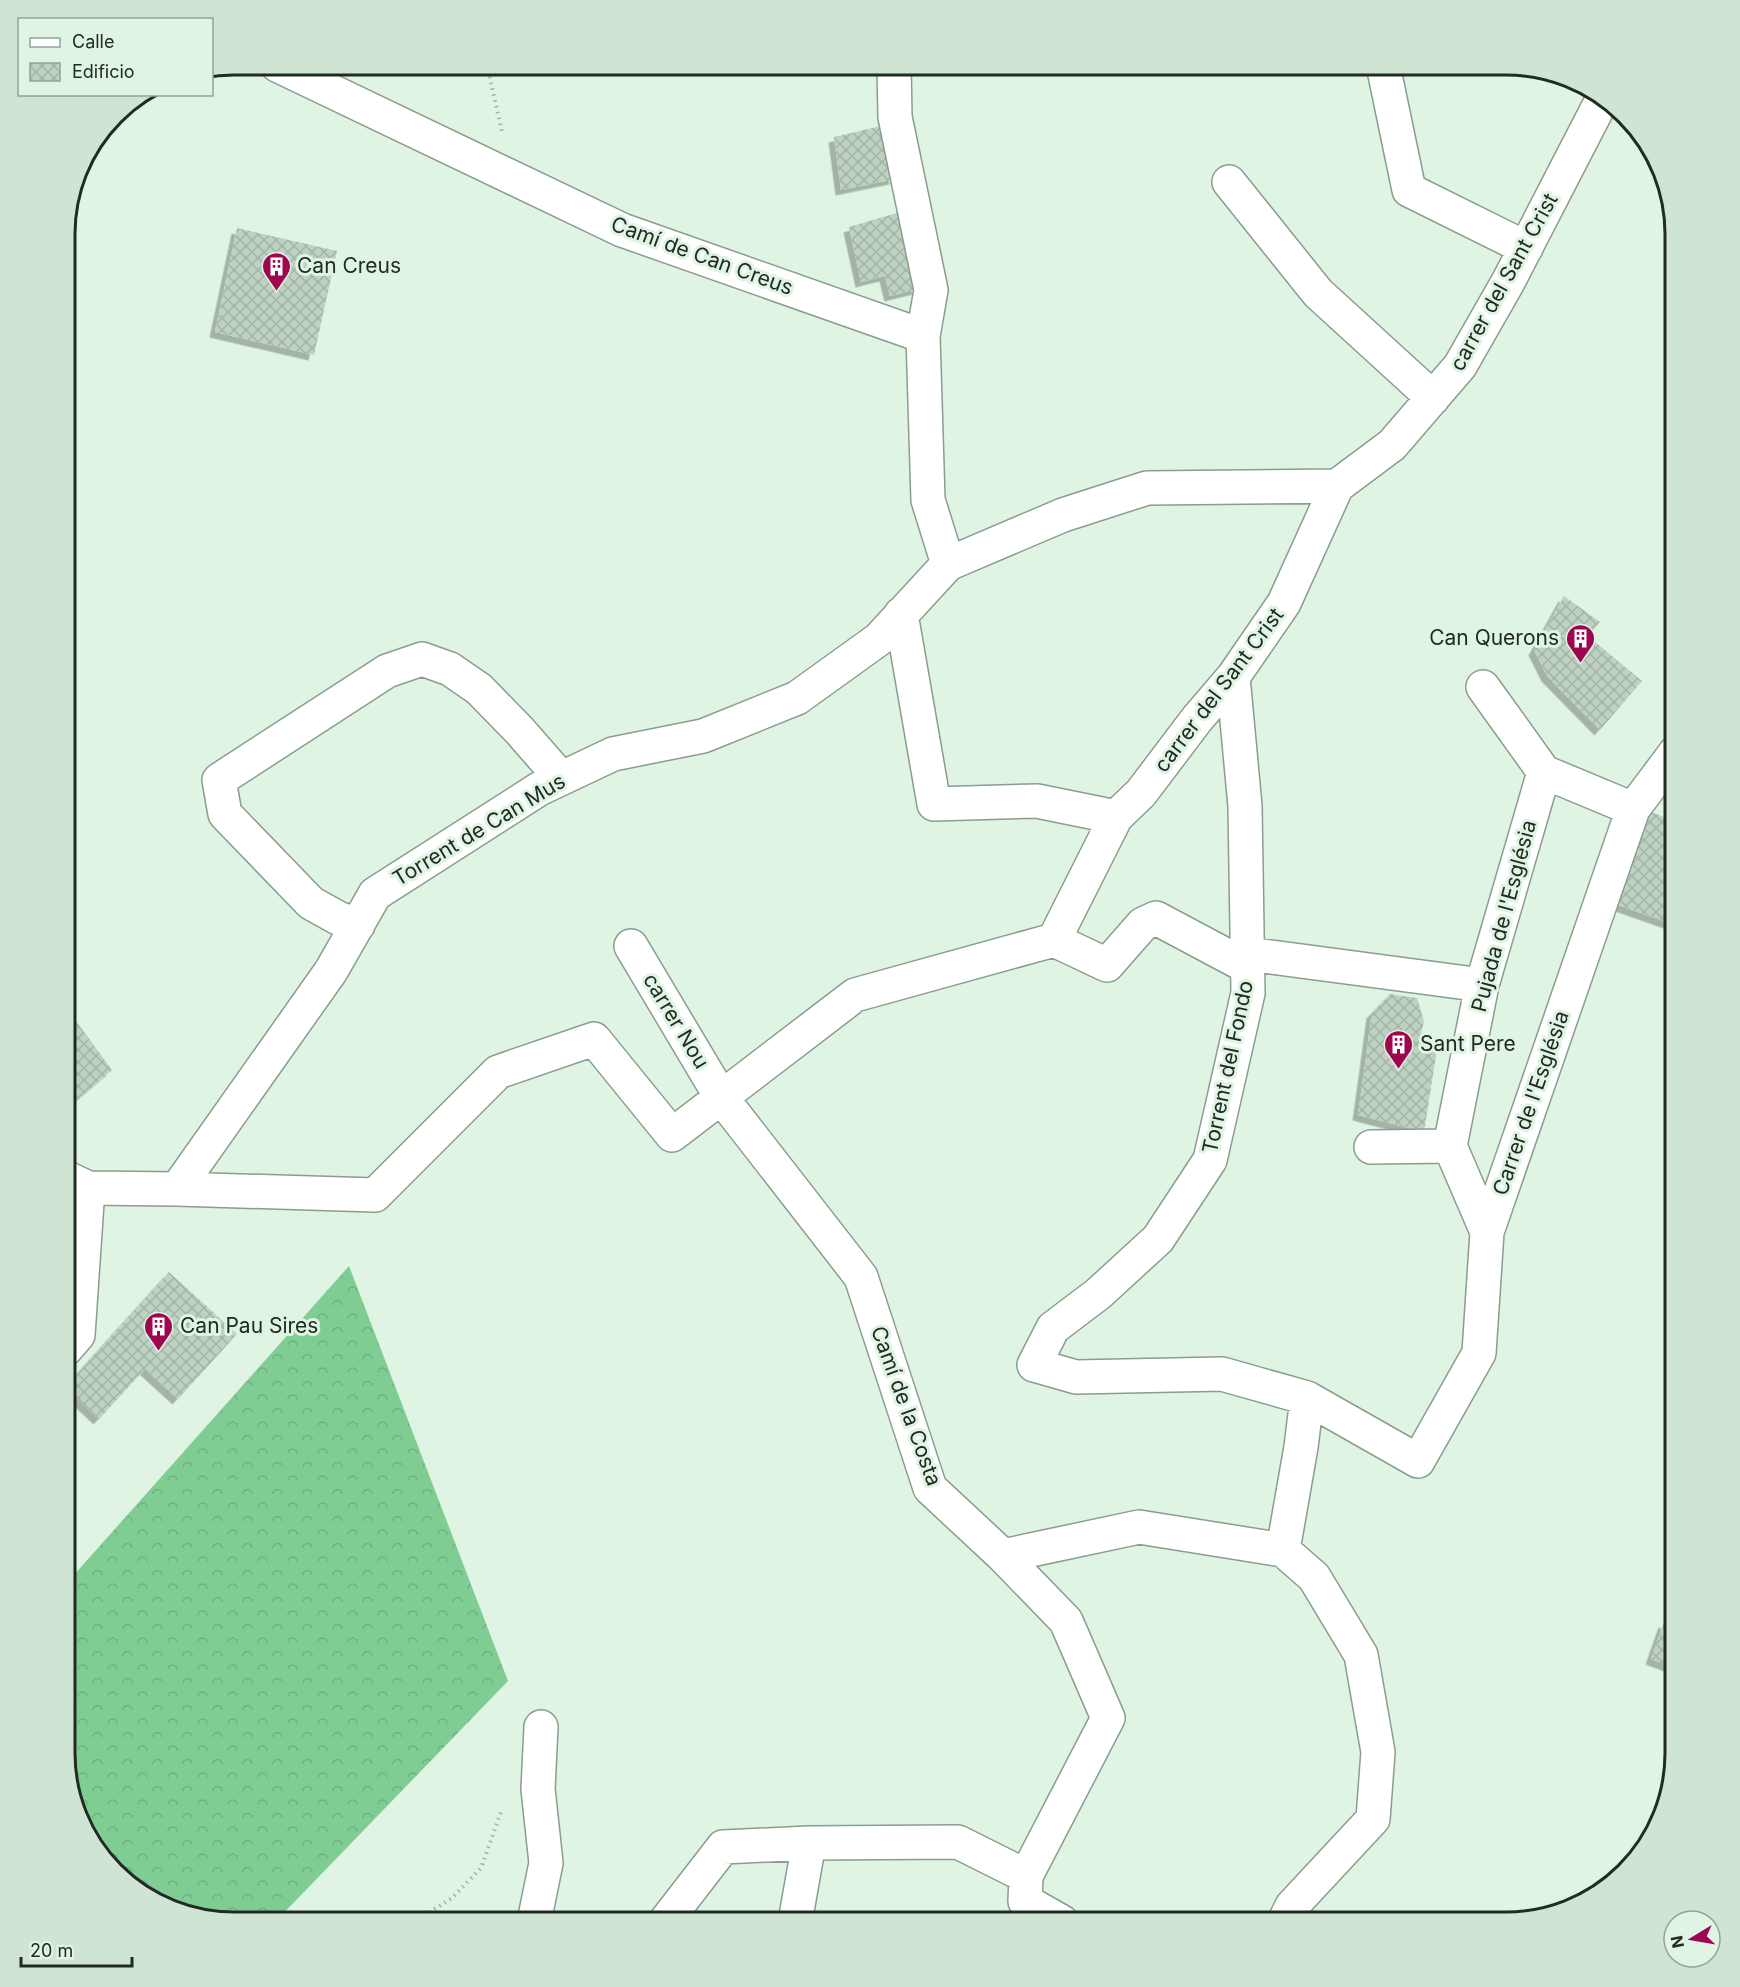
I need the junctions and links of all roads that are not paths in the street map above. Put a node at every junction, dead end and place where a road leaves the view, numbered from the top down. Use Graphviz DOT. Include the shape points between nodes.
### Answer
graph roads {
  1 [pos="300,75"];
  2 [pos="894,75"];
  3 [pos="1385,75"];
  4 [pos="1600,106"];
  5 [pos="1229,183"];
  6 [pos="1526,248"];
  7 [pos="923,336"];
  8 [pos="1433,398"];
  9 [pos="1337,486"];
  10 [pos="948,564"];
  11 [pos="901,614"];
  12 [pos="1233,676"];
  13 [pos="1482,687"];
  14 [pos="1665,767"];
  15 [pos="1544,772"];
  16 [pos="561,778"];
  17 [pos="1633,809"];
  18 [pos="1116,817"];
  19 [pos="358,925"];
  20 [pos="1054,940"];
  21 [pos="631,946"];
  22 [pos="1248,961"];
  23 [pos="1482,985"];
  24 [pos="721,1097"];
  25 [pos="1450,1146"];
  26 [pos="1371,1147"];
  27 [pos="76,1183"];
  28 [pos="177,1189"];
  29 [pos="1486,1232"];
  30 [pos="75,1338"];
  31 [pos="1307,1398"];
  32 [pos="1418,1461"];
  33 [pos="1283,1550"];
  34 [pos="1003,1556"];
  35 [pos="541,1727"];
  36 [pos="808,1843"];
  37 [pos="1026,1876"];
  38 [pos="536,1912"];
  39 [pos="673,1912"];
  40 [pos="797,1912"];
  41 [pos="1044,1912"];
  42 [pos="1289,1912"];
  1 -- 7 [label="street, Camí de Can Creus" via="622,230"];
  2 -- 7 [label="street" via="895,117 931,290"];
  3 -- 6 [label="street" via="1408,190"];
  4 -- 6 [label="street, carrer del Sant Crist"];
  5 -- 8 [label="street" via="1318,293"];
  6 -- 8 [label="street, carrer del Sant Crist" via="1460,366"];
  7 -- 10 [label="street" via="928,500"];
  8 -- 9 [label="street, carrer del Sant Crist" via="1392,446"];
  9 -- 10 [label="street, Torrent de Can Mus" via="1147,488 1064,516"];
  9 -- 12 [label="street, carrer del Sant Crist" via="1284,603"];
  10 -- 11 [label="street, Torrent de Can Mus"];
  11 -- 16 [label="street, Torrent de Can Mus" via="879,639 797,698 703,736 613,754"];
  11 -- 18 [label="street" via="934,804 1037,801"];
  12 -- 18 [label="street, carrer del Sant Crist" via="1141,793"];
  12 -- 22 [label="street, Torrent del Fondo" via="1245,806"];
  13 -- 15 [label="street"];
  14 -- 17 [label="street, Carrer de l'Església"];
  15 -- 17 [label="street"];
  15 -- 23 [label="street, Pujada de l'Església"];
  16 -- 19 [label="street, Torrent de Can Mus" via="375,894"];
  16 -- 19 [label="street" via="479,689 450,669 422,659 387,671 219,780 225,814 311,903"];
  17 -- 29 [label="street, Carrer de l'Església"];
  18 -- 20 [label="street, carrer del Sant Crist"];
  19 -- 28 [label="street, Torrent de Can Mus" via="332,971"];
  20 -- 22 [label="street" via="1107,965 1143,924 1156,918"];
  20 -- 24 [label="street" via="855,994"];
  21 -- 24 [label="street, carrer Nou"];
  22 -- 23 [label="street"];
  22 -- 31 [label="street, Torrent del Fondo" via="1248,993 1210,1161 1158,1239 1098,1294 1053,1328 1034,1365 1076,1377 1221,1374"];
  23 -- 25 [label="street, Pujada de l'Església"];
  24 -- 28 [label="street" via="672,1135 594,1039 498,1072 375,1195"];
  24 -- 34 [label="street, Camí de la Costa" via="861,1277 930,1488"];
  25 -- 26 [label="street"];
  25 -- 29 [label="street"];
  27 -- 28 [label="street"];
  27 -- 30 [label="street"];
  29 -- 32 [label="street, Carrer de l'Església" via="1479,1353"];
  31 -- 32 [label="street, Torrent del Fondo"];
  31 -- 33 [label="street"];
  33 -- 34 [label="street" via="1138,1527"];
  33 -- 42 [label="street" via="1314,1577 1361,1655 1378,1752 1373,1819"];
  34 -- 37 [label="street, Camí de la Costa" via="1066,1621 1108,1718"];
  35 -- 38 [label="street" via="538,1789 546,1863"];
  36 -- 37 [label="street" via="958,1842"];
  36 -- 39 [label="street" via="723,1846"];
  36 -- 40 [label="street"];
  37 -- 41 [label="street" via="1025,1901"];
}
